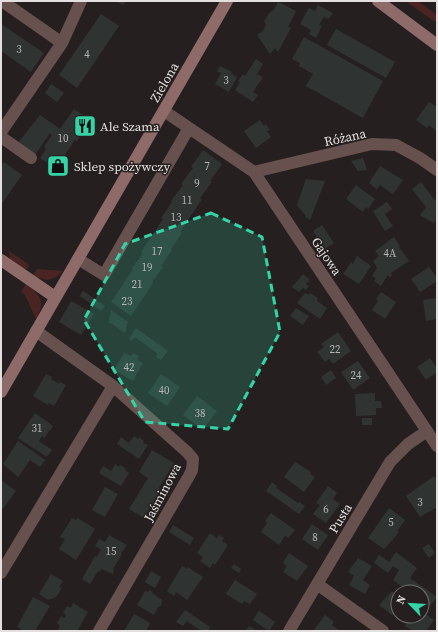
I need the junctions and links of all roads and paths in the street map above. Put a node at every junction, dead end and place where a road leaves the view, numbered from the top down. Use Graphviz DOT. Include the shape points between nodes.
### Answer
graph roads {
  1 [pos="2,1"];
  2 [pos="81,1"];
  3 [pos="227,1"];
  4 [pos="378,1"];
  5 [pos="62,43"];
  6 [pos="437,44"];
  7 [pos="164,111"];
  8 [pos="5,117"];
  9 [pos="189,128"];
  10 [pos="1,132"];
  11 [pos="1,137"];
  12 [pos="31,158"];
  13 [pos="437,170"];
  14 [pos="254,172"];
  15 [pos="78,259"];
  16 [pos="1,260"];
  17 [pos="56,297"];
  18 [pos="36,331"];
  19 [pos="113,386"];
  20 [pos="1,392"];
  21 [pos="427,430"];
  22 [pos="437,446"];
  23 [pos="1,573"];
  24 [pos="317,584"];
  25 [pos="99,631"];
  26 [pos="289,631"];
  27 [pos="383,631"];
  1 -- 5 [label="street"];
  2 -- 5 [label="street"];
  3 -- 7 [label="street, Zielona"];
  4 -- 6 [label="street"];
  5 -- 8 [label="street"];
  7 -- 9 [label="street, Gajowa"];
  7 -- 15 [label="street, Zielona"];
  8 -- 10 [label="street"];
  9 -- 14 [label="street, Gajowa"];
  9 -- 15 [label="street" via="104,275"];
  11 -- 12 [label="street"];
  13 -- 14 [label="street, Różana" via="396,145 372,144"];
  14 -- 21 [label="street, Gajowa"];
  15 -- 17 [label="street, Zielona"];
  16 -- 17 [label="street"];
  17 -- 18 [label="street, Zielona"];
  18 -- 19 [label="street, Jaśminowa"];
  18 -- 20 [label="street, Zielona"];
  19 -- 23 [label="street"];
  19 -- 25 [label="street, Jaśminowa" via="193,459 189,476"];
  21 -- 22 [label="street, Gajowa"];
  21 -- 24 [label="street, Pusta" via="390,462"];
  24 -- 26 [label="street, Pusta"];
  24 -- 27 [label="street"];
}
